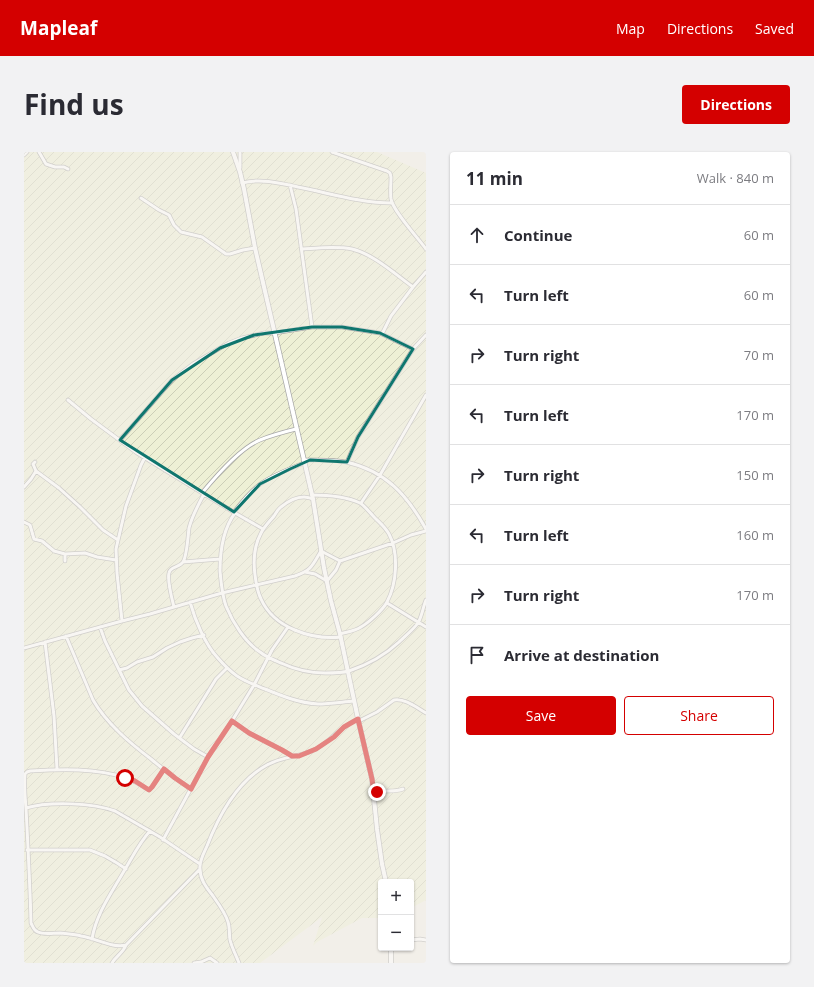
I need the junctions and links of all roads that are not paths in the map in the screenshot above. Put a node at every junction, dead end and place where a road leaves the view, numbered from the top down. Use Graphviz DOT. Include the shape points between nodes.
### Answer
graph roads {
  1 [pos="27,152"];
  2 [pos="39,152"];
  3 [pos="233,152"];
  4 [pos="240,152"];
  5 [pos="332,152"];
  6 [pos="24,155"];
  7 [pos="68,169"];
  8 [pos="240,172"];
  9 [pos="242,183"];
  10 [pos="290,185"];
  11 [pos="140,198"];
  12 [pos="392,203"];
  13 [pos="255,248"];
  14 [pos="302,249"];
  15 [pos="426,249"];
  16 [pos="426,272"];
  17 [pos="413,287"];
  18 [pos="312,327"];
  19 [pos="274,333"];
  20 [pos="382,334"];
  21 [pos="426,335"];
  22 [pos="413,349"];
  23 [pos="426,395"];
  24 [pos="68,400"];
  25 [pos="422,403"];
  26 [pos="426,406"];
  27 [pos="296,429"];
  28 [pos="120,440"];
  29 [pos="145,457"];
  30 [pos="304,461"];
  31 [pos="34,462"];
  32 [pos="347,462"];
  33 [pos="36,471"];
  34 [pos="380,475"];
  35 [pos="24,487"];
  36 [pos="203,493"];
  37 [pos="312,497"];
  38 [pos="361,503"];
  39 [pos="235,513"];
  40 [pos="24,522"];
  41 [pos="263,529"];
  42 [pos="426,530"];
  43 [pos="118,540"];
  44 [pos="393,543"];
  45 [pos="321,551"];
  46 [pos="64,554"];
  47 [pos="220,559"];
  48 [pos="116,560"];
  49 [pos="65,561"];
  50 [pos="340,561"];
  51 [pos="183,562"];
  52 [pos="305,572"];
  53 [pos="327,581"];
  54 [pos="256,584"];
  55 [pos="222,593"];
  56 [pos="426,600"];
  57 [pos="190,602"];
  58 [pos="387,603"];
  59 [pos="174,607"];
  60 [pos="122,621"];
  61 [pos="418,622"];
  62 [pos="100,627"];
  63 [pos="288,627"];
  64 [pos="426,627"];
  65 [pos="204,635"];
  66 [pos="66,636"];
  67 [pos="341,636"];
  68 [pos="45,642"];
  69 [pos="25,648"];
  70 [pos="268,657"];
  71 [pos="227,668"];
  72 [pos="120,670"];
  73 [pos="349,671"];
  74 [pos="254,685"];
  75 [pos="354,701"];
  76 [pos="426,713"];
  77 [pos="358,720"];
  78 [pos="232,721"];
  79 [pos="180,737"];
  80 [pos="292,756"];
  81 [pos="208,757"];
  82 [pos="57,769"];
  83 [pos="164,769"];
  84 [pos="403,788"];
  85 [pos="191,789"];
  86 [pos="374,794"];
  87 [pos="26,808"];
  88 [pos="150,831"];
  89 [pos="163,840"];
  90 [pos="27,850"];
  91 [pos="200,864"];
  92 [pos="126,869"];
  93 [pos="200,869"];
  94 [pos="385,879"];
  95 [pos="92,939"];
  96 [pos="414,940"];
  97 [pos="426,940"];
  98 [pos="126,945"];
  99 [pos="391,951"];
  100 [pos="112,963"];
  101 [pos="194,963"];
  102 [pos="217,963"];
  103 [pos="239,963"];
  104 [pos="391,963"];
  1 -- 6 [label="street"];
  2 -- 7 [label="street" via="46,164"];
  3 -- 8 [label="street"];
  4 -- 8 [label="street"];
  5 -- 12 [label="street" via="390,173"];
  8 -- 9 [label="street"];
  9 -- 10 [label="street" via="267,181"];
  9 -- 13 [label="street"];
  10 -- 12 [label="street" via="368,202"];
  10 -- 14 [label="street"];
  11 -- 13 [label="street" via="169,215 174,226 182,232 202,238 226,254"];
  12 -- 15 [label="street"];
  13 -- 19 [label="street"];
  14 -- 17 [label="street" via="334,247 352,250 373,259"];
  14 -- 18 [label="street"];
  16 -- 17 [label="street"];
  17 -- 20 [label="street" via="391,316"];
  18 -- 19 [label="street"];
  18 -- 20 [label="street" via="342,326"];
  19 -- 27 [label="street"];
  19 -- 28 [label="street" via="242,338 193,364 172,380"];
  20 -- 22 [label="street"];
  21 -- 22 [label="street"];
  22 -- 32 [label="street" via="358,437"];
  23 -- 25 [label="street"];
  24 -- 28 [label="street"];
  25 -- 26 [label="street"];
  25 -- 34 [label="street"];
  27 -- 30 [label="street"];
  27 -- 36 [label="street" via="259,440 245,449 216,476"];
  28 -- 29 [label="street"];
  29 -- 36 [label="street"];
  29 -- 43 [label="street" via="126,506"];
  30 -- 32 [label="street"];
  30 -- 37 [label="street"];
  30 -- 39 [label="street" via="260,484"];
  31 -- 33 [label="street"];
  32 -- 34 [label="street"];
  33 -- 35 [label="street"];
  33 -- 43 [label="street" via="59,488 103,530"];
  34 -- 38 [label="street"];
  34 -- 42 [label="street" via="408,500"];
  36 -- 39 [label="street"];
  36 -- 51 [label="street" via="189,528"];
  37 -- 38 [label="street" via="329,495"];
  37 -- 41 [label="street" via="292,500 281,507"];
  37 -- 45 [label="street"];
  38 -- 44 [label="street" via="383,525"];
  39 -- 41 [label="street"];
  39 -- 47 [label="street" via="227,528"];
  40 -- 46 [label="street" via="30,525 34,539 42,540"];
  41 -- 54 [label="street" via="254,554"];
  42 -- 44 [label="street"];
  43 -- 48 [label="street"];
  44 -- 50 [label="street"];
  44 -- 58 [label="street" via="395,577"];
  45 -- 50 [label="street"];
  45 -- 52 [label="street"];
  45 -- 53 [label="street"];
  46 -- 48 [label="street" via="85,553"];
  46 -- 49 [label="street"];
  47 -- 51 [label="street"];
  47 -- 55 [label="street"];
  48 -- 60 [label="street"];
  50 -- 53 [label="street"];
  51 -- 59 [label="street" via="171,569 168,576"];
  52 -- 53 [label="street"];
  52 -- 54 [label="street"];
  53 -- 67 [label="street"];
  54 -- 55 [label="street"];
  54 -- 63 [label="street" via="267,609"];
  55 -- 57 [label="street"];
  55 -- 70 [label="street" via="239,630 252,646"];
  56 -- 61 [label="street"];
  57 -- 59 [label="street"];
  57 -- 65 [label="street"];
  58 -- 61 [label="street"];
  58 -- 67 [label="street" via="360,628"];
  59 -- 60 [label="street"];
  60 -- 62 [label="street"];
  61 -- 64 [label="street"];
  61 -- 73 [label="street" via="390,650"];
  62 -- 66 [label="street"];
  62 -- 72 [label="street"];
  63 -- 67 [label="street" via="314,636"];
  63 -- 70 [label="street"];
  65 -- 71 [label="street" via="208,645"];
  65 -- 72 [label="street" via="180,642"];
  66 -- 68 [label="street"];
  66 -- 83 [label="street" via="98,708 122,735"];
  67 -- 73 [label="street"];
  68 -- 69 [label="street"];
  68 -- 82 [label="street"];
  70 -- 73 [label="street" via="303,671"];
  70 -- 74 [label="street"];
  71 -- 74 [label="street"];
  71 -- 79 [label="street" via="216,680"];
  72 -- 79 [label="street" via="129,690 142,706"];
  73 -- 75 [label="street"];
  74 -- 75 [label="street" via="303,702 326,704"];
  74 -- 78 [label="street"];
  75 -- 77 [label="street"];
  76 -- 77 [label="street" via="398,699"];
  77 -- 80 [label="street" via="344,727 316,749"];
  77 -- 86 [label="street"];
  78 -- 80 [label="street"];
  78 -- 81 [label="street"];
  79 -- 81 [label="street"];
  80 -- 91 [label="street" via="268,764 240,787 218,819"];
  81 -- 85 [label="street"];
  82 -- 83 [label="street" via="116,775 135,781 149,790"];
  82 -- 87 [label="street" via="25,774"];
  83 -- 85 [label="street"];
  84 -- 86 [label="street"];
  85 -- 89 [label="street"];
  86 -- 94 [label="street"];
  87 -- 88 [label="street" via="62,804 111,809"];
  87 -- 90 [label="street"];
  88 -- 89 [label="street"];
  88 -- 92 [label="street"];
  89 -- 91 [label="street"];
  90 -- 92 [label="street" via="90,850"];
  90 -- 95 [label="street" via="32,923 35,930 41,933 59,933"];
  91 -- 93 [label="street"];
  92 -- 95 [label="street" via="98,918"];
  93 -- 98 [label="street"];
  93 -- 103 [label="street" via="203,881 228,921 229,935"];
  95 -- 98 [label="street" via="114,946"];
  96 -- 97 [label="street"];
  98 -- 100 [label="street"];
  99 -- 104 [label="street"];
  101 -- 102 [label="street" via="210,958"];
}
